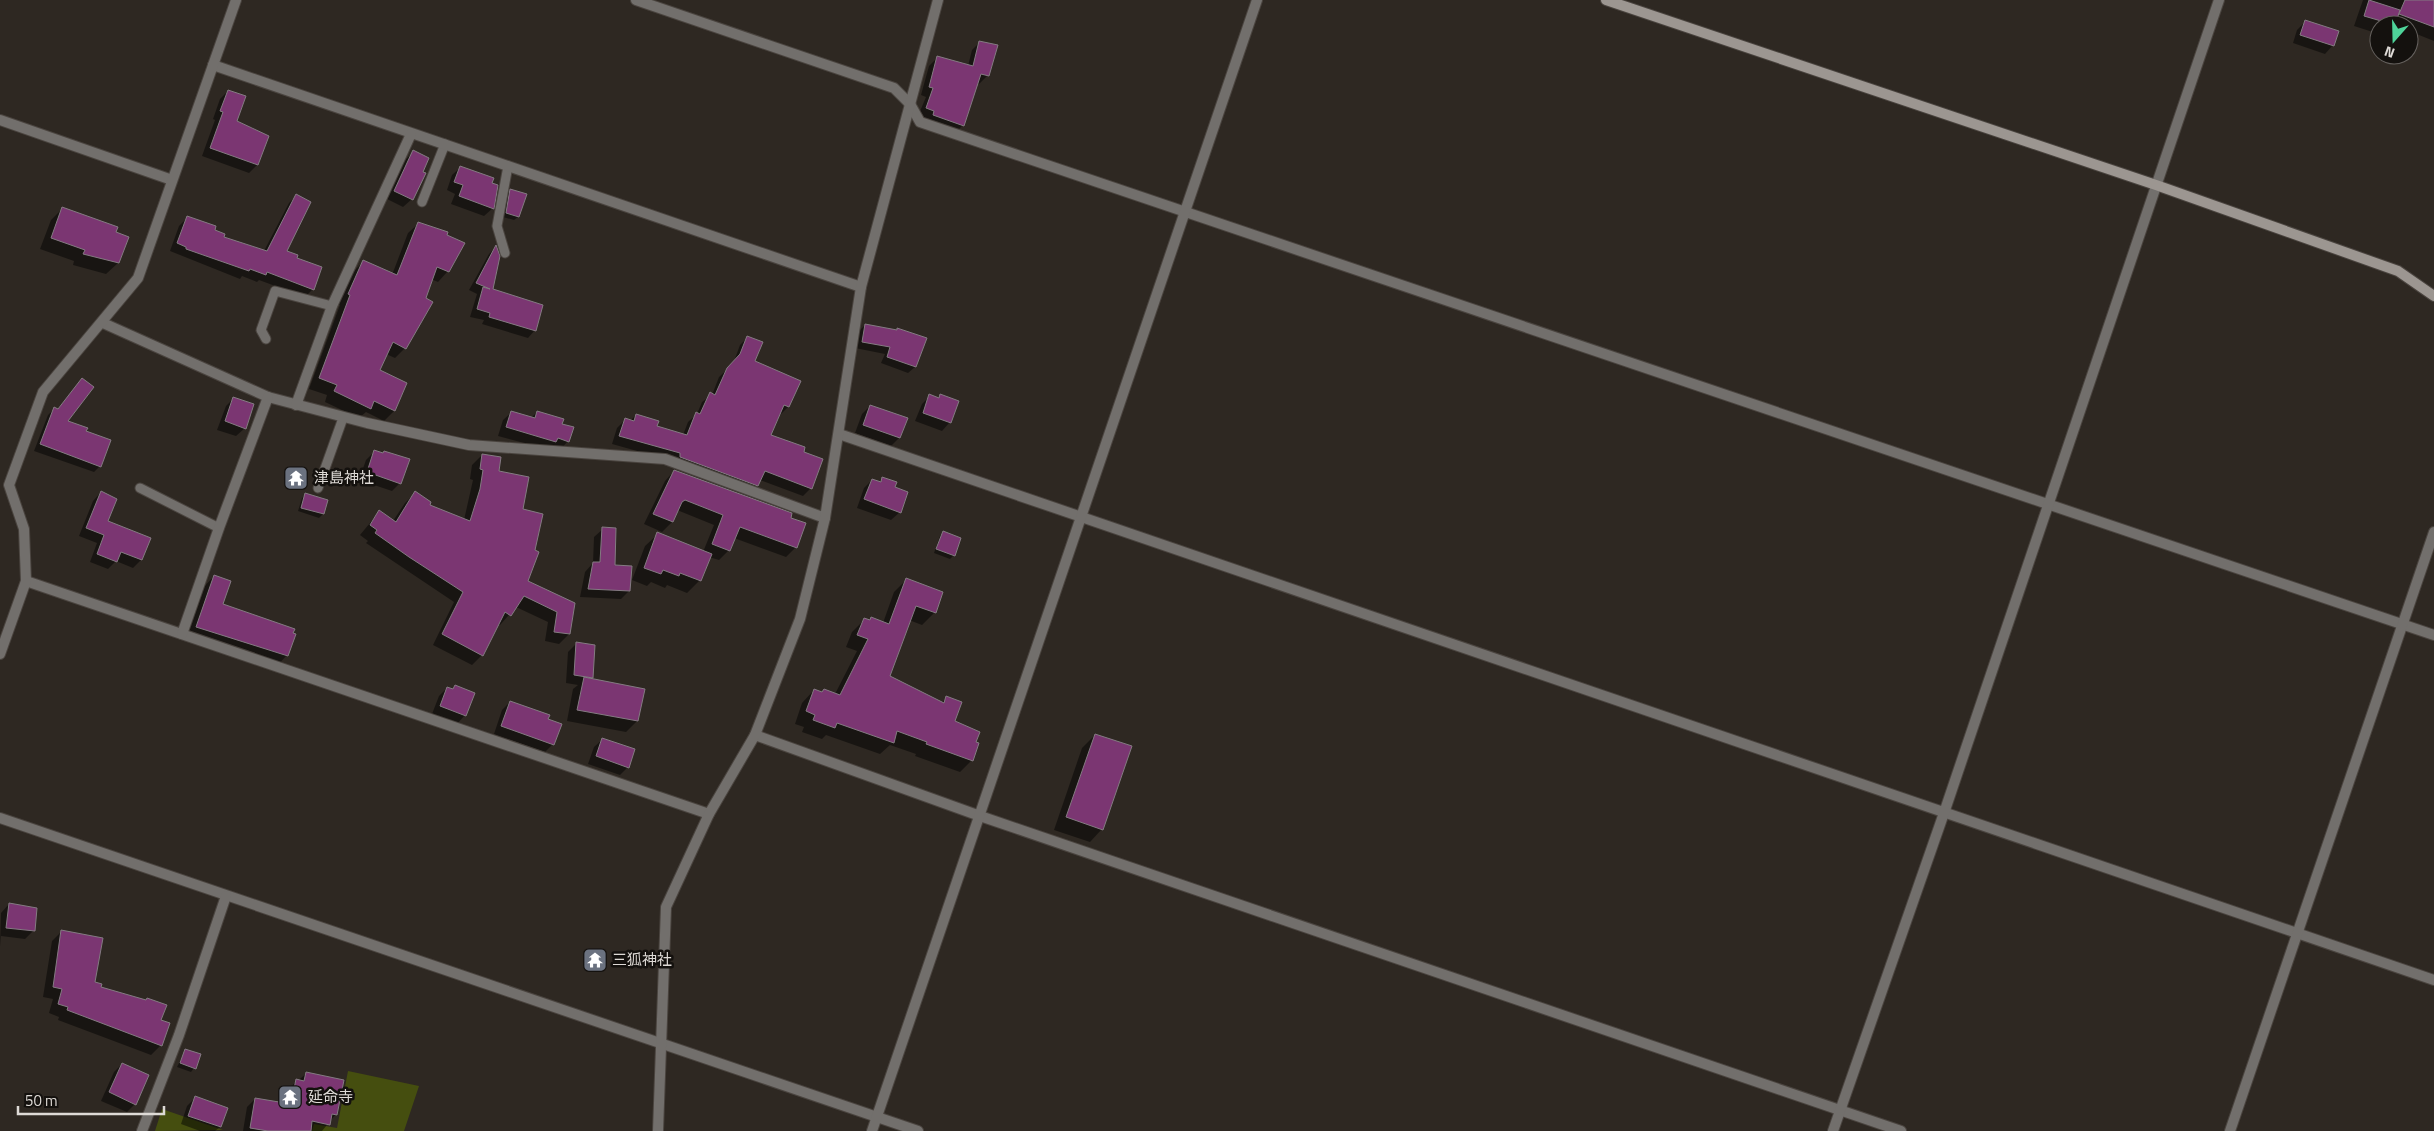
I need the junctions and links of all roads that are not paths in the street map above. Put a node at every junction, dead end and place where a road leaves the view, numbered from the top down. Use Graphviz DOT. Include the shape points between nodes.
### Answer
graph roads {
  1 [pos="236,0"];
  2 [pos="636,0"];
  3 [pos="938,0"];
  4 [pos="1257,0"];
  5 [pos="1606,0"];
  6 [pos="2219,0"];
  7 [pos="213,65"];
  8 [pos="910,104"];
  9 [pos="0,120"];
  10 [pos="411,134"];
  11 [pos="445,144"];
  12 [pos="508,166"];
  13 [pos="172,180"];
  14 [pos="2156,185"];
  15 [pos="422,202"];
  16 [pos="1186,212"];
  17 [pos="505,252"];
  18 [pos="861,287"];
  19 [pos="2434,296"];
  20 [pos="332,306"];
  21 [pos="103,323"];
  22 [pos="266,339"];
  23 [pos="268,397"];
  24 [pos="296,405"];
  25 [pos="343,418"];
  26 [pos="839,434"];
  27 [pos="4,483"];
  28 [pos="140,488"];
  29 [pos="318,488"];
  30 [pos="2047,504"];
  31 [pos="825,518"];
  32 [pos="1080,518"];
  33 [pos="219,528"];
  34 [pos="2434,532"];
  35 [pos="26,580"];
  36 [pos="2403,624"];
  37 [pos="182,634"];
  38 [pos="2434,635"];
  39 [pos="0,654"];
  40 [pos="755,735"];
  41 [pos="1944,813"];
  42 [pos="709,814"];
  43 [pos="980,816"];
  44 [pos="0,818"];
  45 [pos="226,896"];
  46 [pos="2297,933"];
  47 [pos="2434,980"];
  48 [pos="661,1044"];
  49 [pos="1840,1111"];
  50 [pos="877,1117"];
  51 [pos="142,1131"];
  52 [pos="658,1131"];
  53 [pos="872,1131"];
  54 [pos="918,1131"];
  55 [pos="1833,1131"];
  56 [pos="1901,1131"];
  57 [pos="2230,1131"];
  1 -- 7 [label="street"];
  2 -- 8 [label="street" via="894,88"];
  3 -- 8 [label="street"];
  4 -- 16 [label="street"];
  5 -- 14 [label="street"];
  6 -- 14 [label="street"];
  7 -- 10 [label="street"];
  7 -- 13 [label="street"];
  8 -- 16 [label="street" via="920,122"];
  8 -- 18 [label="street"];
  9 -- 13 [label="street"];
  10 -- 11 [label="street"];
  10 -- 20 [label="street"];
  11 -- 12 [label="street"];
  11 -- 15 [label="lane"];
  12 -- 17 [label="lane" via="497,226"];
  12 -- 18 [label="street"];
  13 -- 21 [label="street" via="138,278"];
  14 -- 19 [label="street" via="2398,271"];
  14 -- 30 [label="street"];
  16 -- 30 [label="street"];
  16 -- 32 [label="street"];
  18 -- 26 [label="street"];
  20 -- 22 [label="lane" via="275,291 261,330"];
  20 -- 24 [label="street"];
  21 -- 23 [label="street"];
  21 -- 27 [label="street" via="43,392"];
  23 -- 24 [label="street"];
  23 -- 33 [label="street"];
  24 -- 25 [label="street"];
  25 -- 29 [label="lane"];
  25 -- 31 [label="street" via="469,445 665,459"];
  26 -- 31 [label="street"];
  26 -- 32 [label="street"];
  27 -- 35 [label="street" via="24,528"];
  28 -- 33 [label="lane"];
  30 -- 36 [label="street"];
  30 -- 41 [label="street"];
  31 -- 40 [label="street" via="800,619"];
  32 -- 41 [label="street"];
  32 -- 43 [label="street"];
  33 -- 37 [label="street"];
  34 -- 36 [label="street"];
  35 -- 37 [label="street"];
  35 -- 39 [label="street"];
  36 -- 38 [label="street"];
  36 -- 46 [label="street"];
  37 -- 42 [label="street"];
  40 -- 42 [label="street"];
  40 -- 43 [label="street"];
  41 -- 46 [label="street"];
  41 -- 49 [label="street"];
  42 -- 48 [label="street" via="666,907"];
  43 -- 49 [label="street"];
  43 -- 50 [label="street"];
  44 -- 45 [label="street"];
  45 -- 48 [label="street"];
  45 -- 51 [label="street" via="179,1035"];
  46 -- 47 [label="street"];
  46 -- 57 [label="street"];
  48 -- 50 [label="street"];
  48 -- 52 [label="street"];
  49 -- 55 [label="street"];
  49 -- 56 [label="street"];
  50 -- 53 [label="street"];
  50 -- 54 [label="street"];
}
